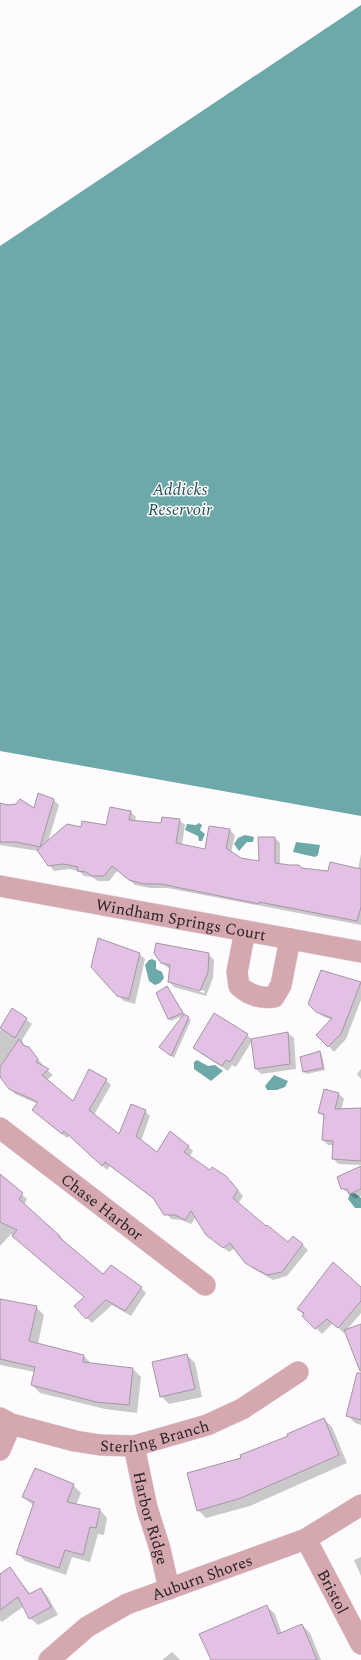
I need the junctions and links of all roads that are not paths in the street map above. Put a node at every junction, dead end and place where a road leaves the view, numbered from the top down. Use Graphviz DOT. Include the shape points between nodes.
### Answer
graph roads {
  1 [pos="0,886"];
  2 [pos="245,931"];
  3 [pos="290,939"];
  4 [pos="361,952"];
  5 [pos="0,1128"];
  6 [pos="205,1285"];
  7 [pos="298,1372"];
  8 [pos="5,1421"];
  9 [pos="134,1446"];
  10 [pos="0,1450"];
  11 [pos="361,1505"];
  12 [pos="306,1539"];
  13 [pos="169,1589"];
  14 [pos="361,1644"];
  15 [pos="50,1660"];
  1 -- 2 [label="street, Windham Springs Court"];
  2 -- 3 [label="street, Windham Springs Court"];
  2 -- 3 [label="street" via="237,972 238,986 248,994 265,998 274,997 281,985"];
  3 -- 4 [label="street, Windham Springs Court"];
  5 -- 6 [label="street, Chase Harbor"];
  7 -- 9 [label="street, Sterling Branch" via="242,1409 207,1425"];
  8 -- 9 [label="street, Sterling Branch" via="81,1442"];
  8 -- 10 [label="street"];
  9 -- 13 [label="street, Harbor Ridge" via="147,1508"];
  11 -- 12 [label="street, Auburn Shores"];
  12 -- 13 [label="street, Auburn Shores"];
  12 -- 14 [label="street, Bristol"];
  13 -- 15 [label="street, Auburn Shores" via="127,1604 87,1627"];
}
